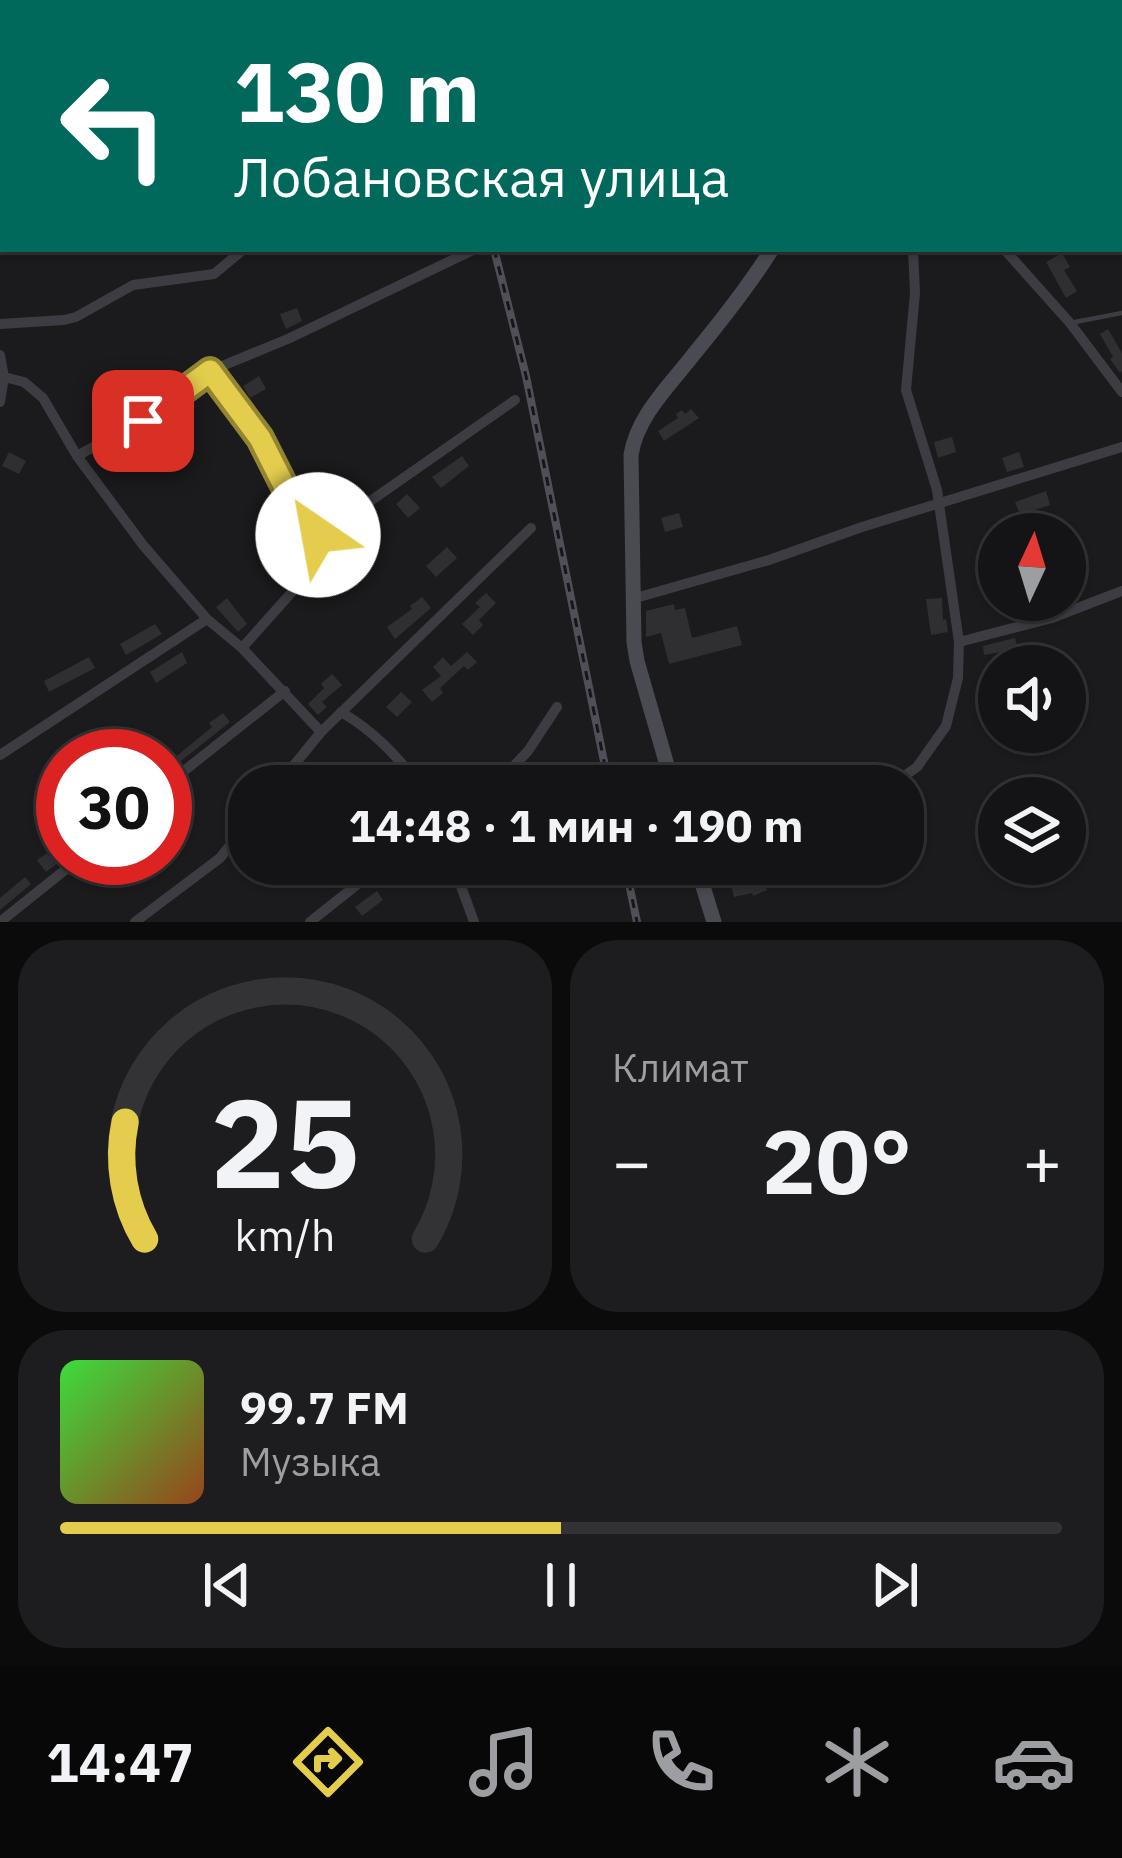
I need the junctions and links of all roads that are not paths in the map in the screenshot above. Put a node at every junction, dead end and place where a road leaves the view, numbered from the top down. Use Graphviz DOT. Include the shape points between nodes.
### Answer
graph roads {
  1 [pos="240,252"];
  2 [pos="770,252"];
  3 [pos="913,252"];
  4 [pos="1007,252"];
  5 [pos="461,253"];
  6 [pos="1122,313"];
  7 [pos="1070,323"];
  8 [pos="0,324"];
  9 [pos="0,355"];
  10 [pos="210,371"];
  11 [pos="4,377"];
  12 [pos="1122,392"];
  13 [pos="1,399"];
  14 [pos="515,400"];
  15 [pos="1122,447"];
  16 [pos="77,455"];
  17 [pos="937,504"];
  18 [pos="531,528"];
  19 [pos="327,547"];
  20 [pos="1122,591"];
  21 [pos="632,599"];
  22 [pos="207,620"];
  23 [pos="959,642"];
  24 [pos="242,648"];
  25 [pos="285,691"];
  26 [pos="557,706"];
  27 [pos="341,712"];
  28 [pos="321,732"];
  29 [pos="0,755"];
  30 [pos="192,765"];
  31 [pos="295,765"];
  32 [pos="404,765"];
  33 [pos="515,765"];
  34 [pos="667,765"];
  35 [pos="918,765"];
  36 [pos="228,848"];
  37 [pos="46,885"];
  38 [pos="357,885"];
  39 [pos="460,885"];
  40 [pos="703,886"];
  41 [pos="0,922"];
  42 [pos="136,922"];
  43 [pos="310,922"];
  44 [pos="475,922"];
  45 [pos="713,922"];
  1 -- 8 [label="street" via="214,274 134,285 76,317"];
  2 -- 21 [label="main road" via="633,442"];
  3 -- 17 [label="street" via="906,390"];
  4 -- 7 [label="street"];
  5 -- 10 [label="street"];
  6 -- 7 [label="lane"];
  7 -- 12 [label="street"];
  9 -- 11 [label="street"];
  10 -- 16 [label="street" via="156,413"];
  10 -- 19 [label="street"];
  11 -- 13 [label="street"];
  11 -- 16 [label="street" via="43,398"];
  14 -- 19 [label="street" via="359,509"];
  15 -- 17 [label="street"];
  16 -- 22 [label="street"];
  17 -- 21 [label="street"];
  17 -- 23 [label="street"];
  18 -- 27 [label="street"];
  19 -- 24 [label="street"];
  20 -- 23 [label="street"];
  21 -- 34 [label="main road" via="637,661"];
  22 -- 24 [label="street"];
  22 -- 29 [label="street"];
  23 -- 35 [label="street" via="946,726"];
  24 -- 25 [label="street"];
  25 -- 28 [label="street"];
  25 -- 30 [label="street"];
  26 -- 33 [label="street"];
  27 -- 28 [label="street"];
  27 -- 32 [label="street"];
  28 -- 31 [label="street"];
  36 -- 42 [label="street"];
  37 -- 41 [label="street"];
  38 -- 43 [label="street"];
  39 -- 44 [label="street"];
  40 -- 45 [label="main road"];
}
